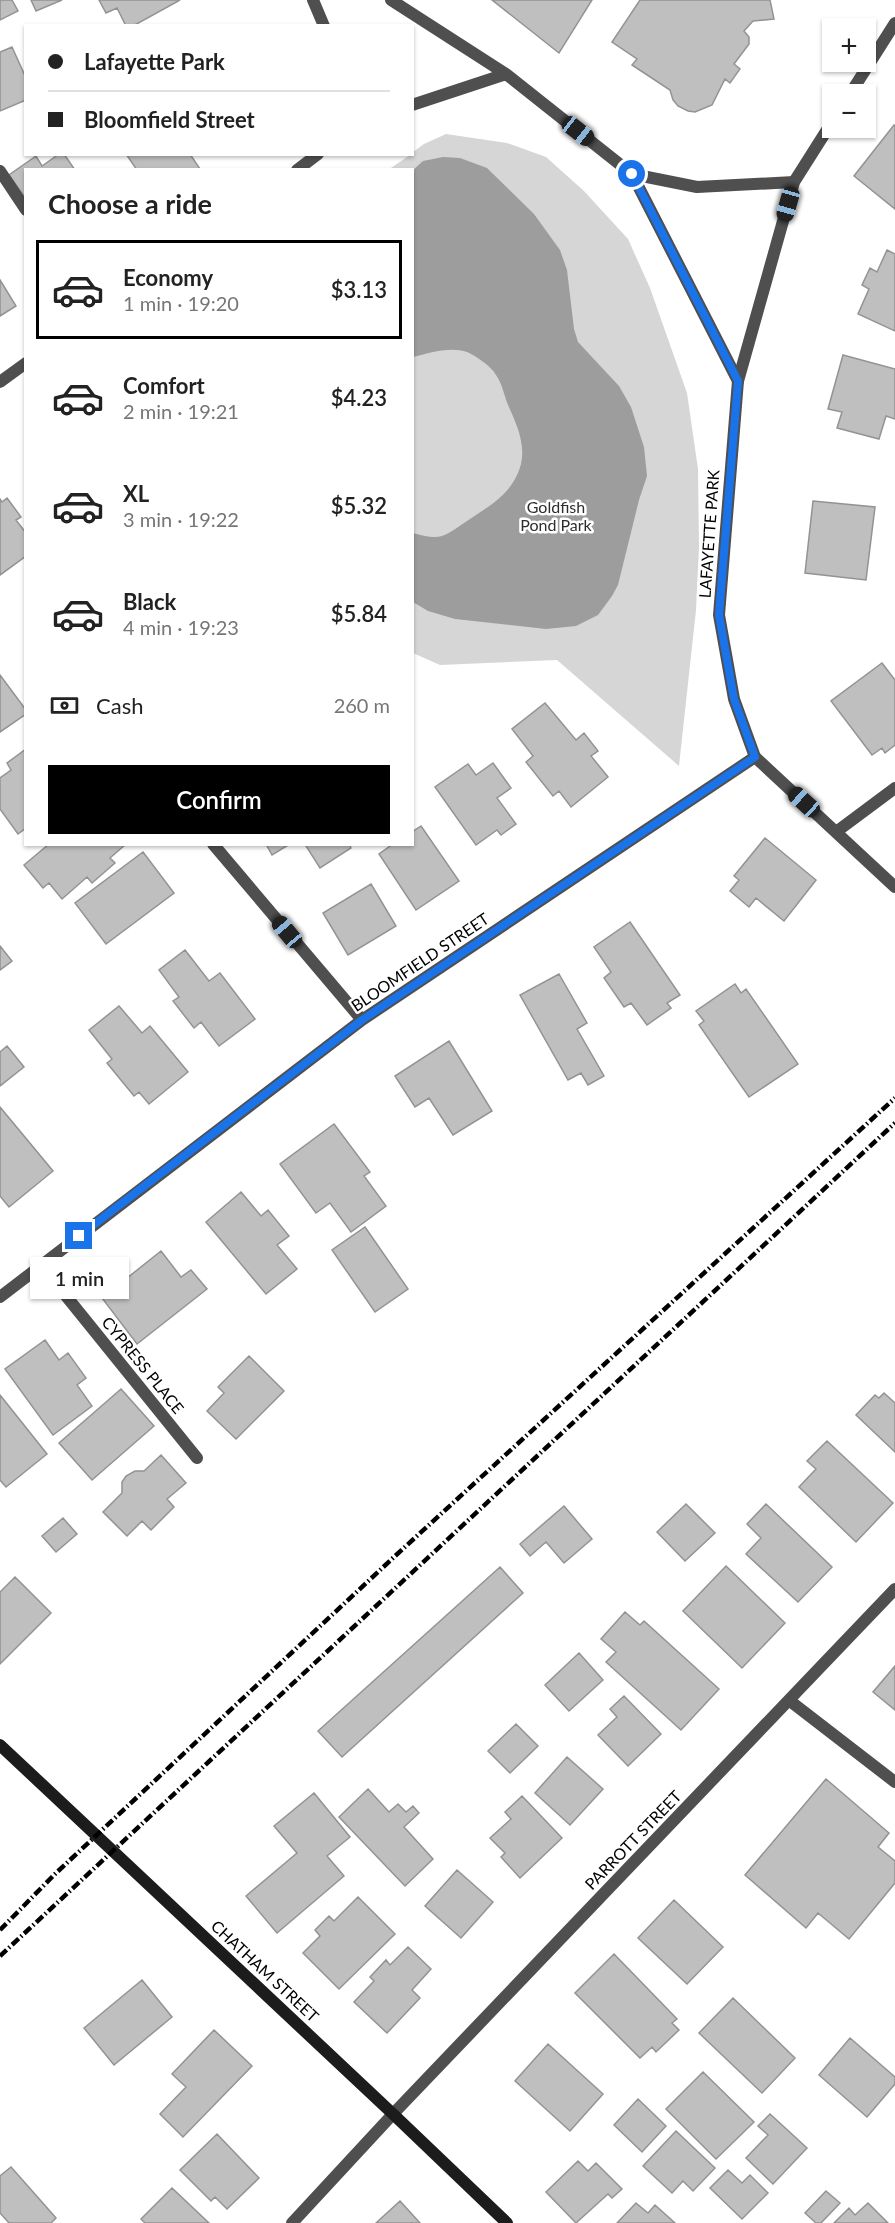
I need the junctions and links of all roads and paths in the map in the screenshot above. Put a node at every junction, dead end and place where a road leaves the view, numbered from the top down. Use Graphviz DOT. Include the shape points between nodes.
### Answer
graph roads {
  1 [pos="313,0"];
  2 [pos="390,0"];
  3 [pos="895,23"];
  4 [pos="323,24"];
  5 [pos="506,74"];
  6 [pos="856,84"];
  7 [pos="414,104"];
  8 [pos="822,138"];
  9 [pos="315,156"];
  10 [pos="300,168"];
  11 [pos="0,171"];
  12 [pos="632,174"];
  13 [pos="794,182"];
  14 [pos="24,207"];
  15 [pos="24,364"];
  16 [pos="738,381"];
  17 [pos="0,382"];
  18 [pos="755,757"];
  19 [pos="895,788"];
  20 [pos="836,832"];
  21 [pos="215,846"];
  22 [pos="895,887"];
  23 [pos="362,1020"];
  24 [pos="41,1265"];
  25 [pos="3,1290"];
  26 [pos="197,1458"];
  27 [pos="895,1589"];
  28 [pos="790,1701"];
  29 [pos="0,1745"];
  30 [pos="895,1782"];
  31 [pos="393,2114"];
  32 [pos="292,2223"];
  33 [pos="507,2223"];
  1 -- 4 [label="street"];
  2 -- 5 [label="street"];
  3 -- 6 [label="street"];
  5 -- 7 [label="street"];
  5 -- 12 [label="street"];
  8 -- 13 [label="street, LAFAYETTE PARK"];
  9 -- 10 [label="street"];
  11 -- 14 [label="street"];
  12 -- 13 [label="street" via="697,187"];
  12 -- 16 [label="street"];
  13 -- 16 [label="street, LAFAYETTE PARK"];
  15 -- 17 [label="street"];
  16 -- 18 [label="street, LAFAYETTE PARK" via="719,615 734,699"];
  18 -- 20 [label="street"];
  18 -- 23 [label="street, BLOOMFIELD STREET"];
  19 -- 20 [label="street"];
  20 -- 22 [label="street"];
  21 -- 23 [label="street"];
  23 -- 24 [label="street, BLOOMFIELD STREET"];
  24 -- 25 [label="street, BLOOMFIELD STREET"];
  24 -- 26 [label="street, CYPRESS PLACE"];
  27 -- 28 [label="street, PARROTT STREET"];
  28 -- 30 [label="street"];
  28 -- 31 [label="street, PARROTT STREET"];
  29 -- 31 [label="main road, CHATHAM STREET"];
  31 -- 32 [label="street, PARROTT STREET"];
  31 -- 33 [label="main road, CHATHAM STREET"];
}
